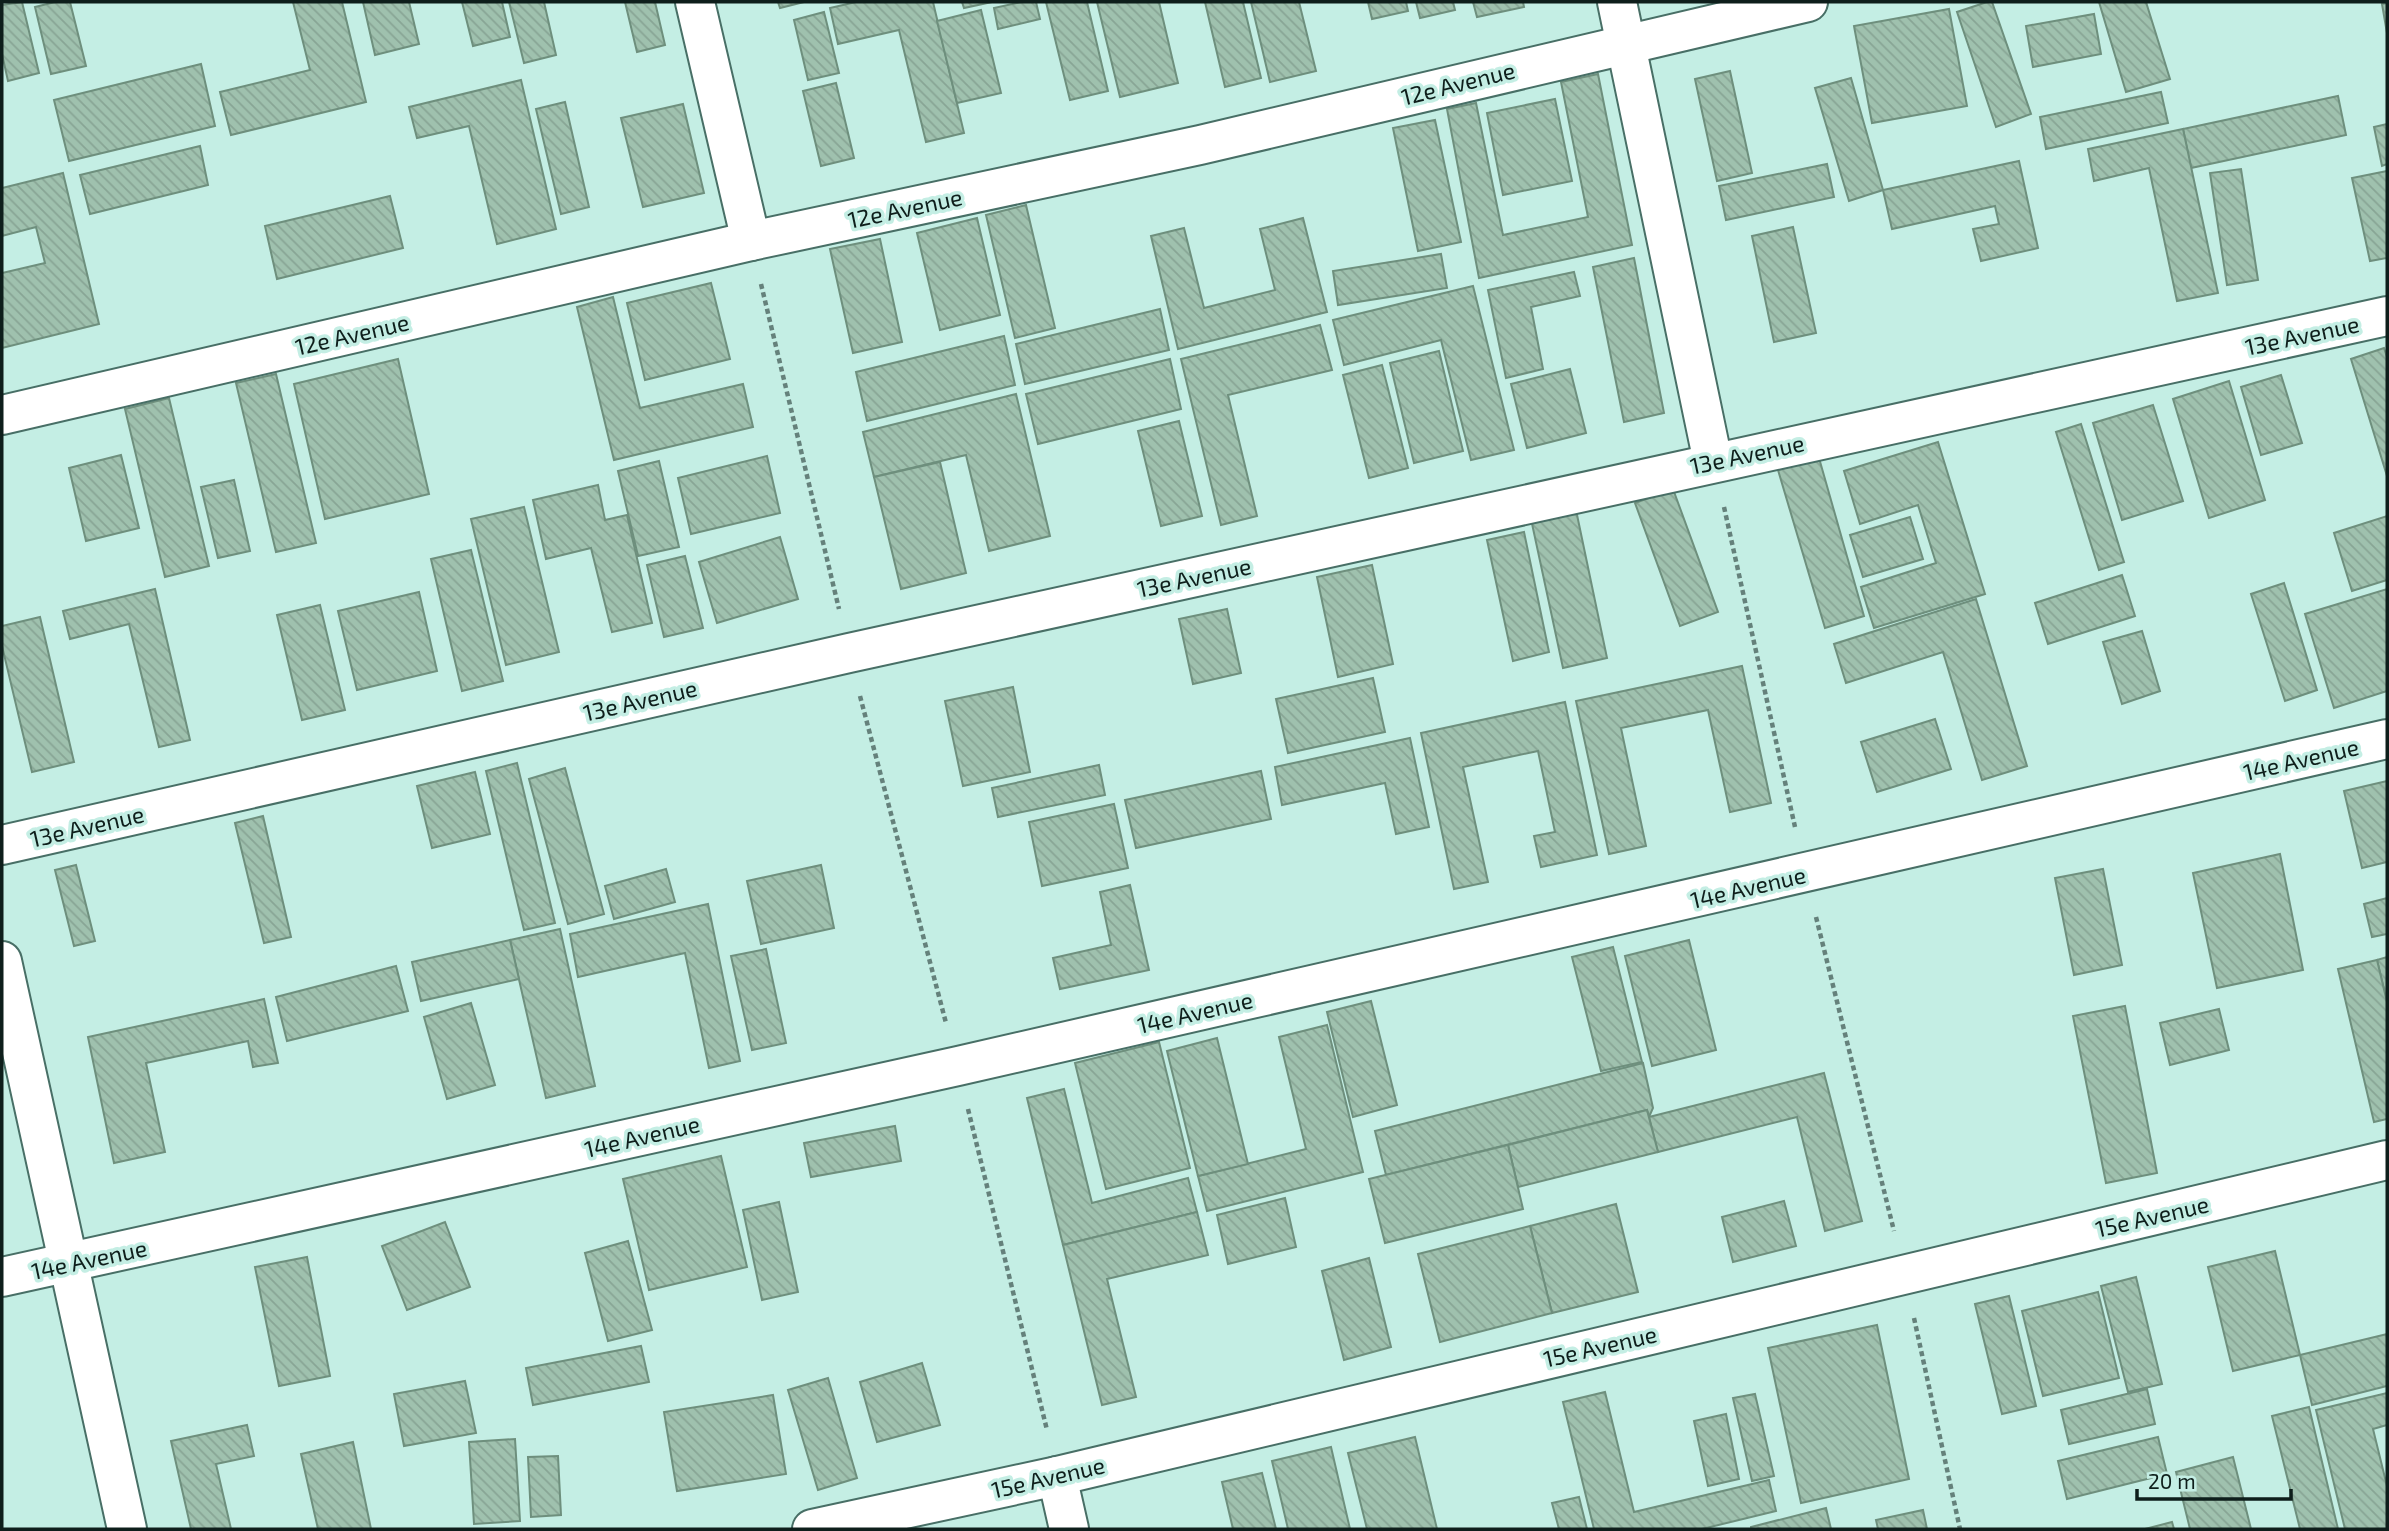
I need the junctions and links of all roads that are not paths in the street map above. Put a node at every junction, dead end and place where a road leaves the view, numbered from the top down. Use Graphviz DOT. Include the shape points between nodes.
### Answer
graph roads {
  1 [pos="695,2"];
  2 [pos="1616,2"];
  3 [pos="1808,2"];
  4 [pos="1625,43"];
  5 [pos="751,241"];
  6 [pos="2387,316"];
  7 [pos="2,415"];
  8 [pos="1713,461"];
  9 [pos="2387,739"];
  10 [pos="2,845"];
  11 [pos="2,961"];
  12 [pos="2387,1160"];
  13 [pos="69,1263"];
  14 [pos="2,1278"];
  15 [pos="1058,1476"];
  16 [pos="127,1529"];
  17 [pos="812,1529"];
  18 [pos="1069,1529"];
  1 -- 5 [label="street"];
  2 -- 4 [label="street"];
  3 -- 4 [label="street, 12e Avenue"];
  4 -- 5 [label="street, 12e Avenue" via="1200,145"];
  4 -- 8 [label="street"];
  5 -- 7 [label="street, 12e Avenue"];
  6 -- 8 [label="street, 13e Avenue"];
  8 -- 10 [label="street, 13e Avenue"];
  9 -- 13 [label="street, 14e Avenue"];
  11 -- 13 [label="street"];
  12 -- 15 [label="street, 15e Avenue"];
  13 -- 14 [label="street, 14e Avenue"];
  13 -- 16 [label="street"];
  15 -- 17 [label="street, 15e Avenue"];
  15 -- 18 [label="street"];
}
